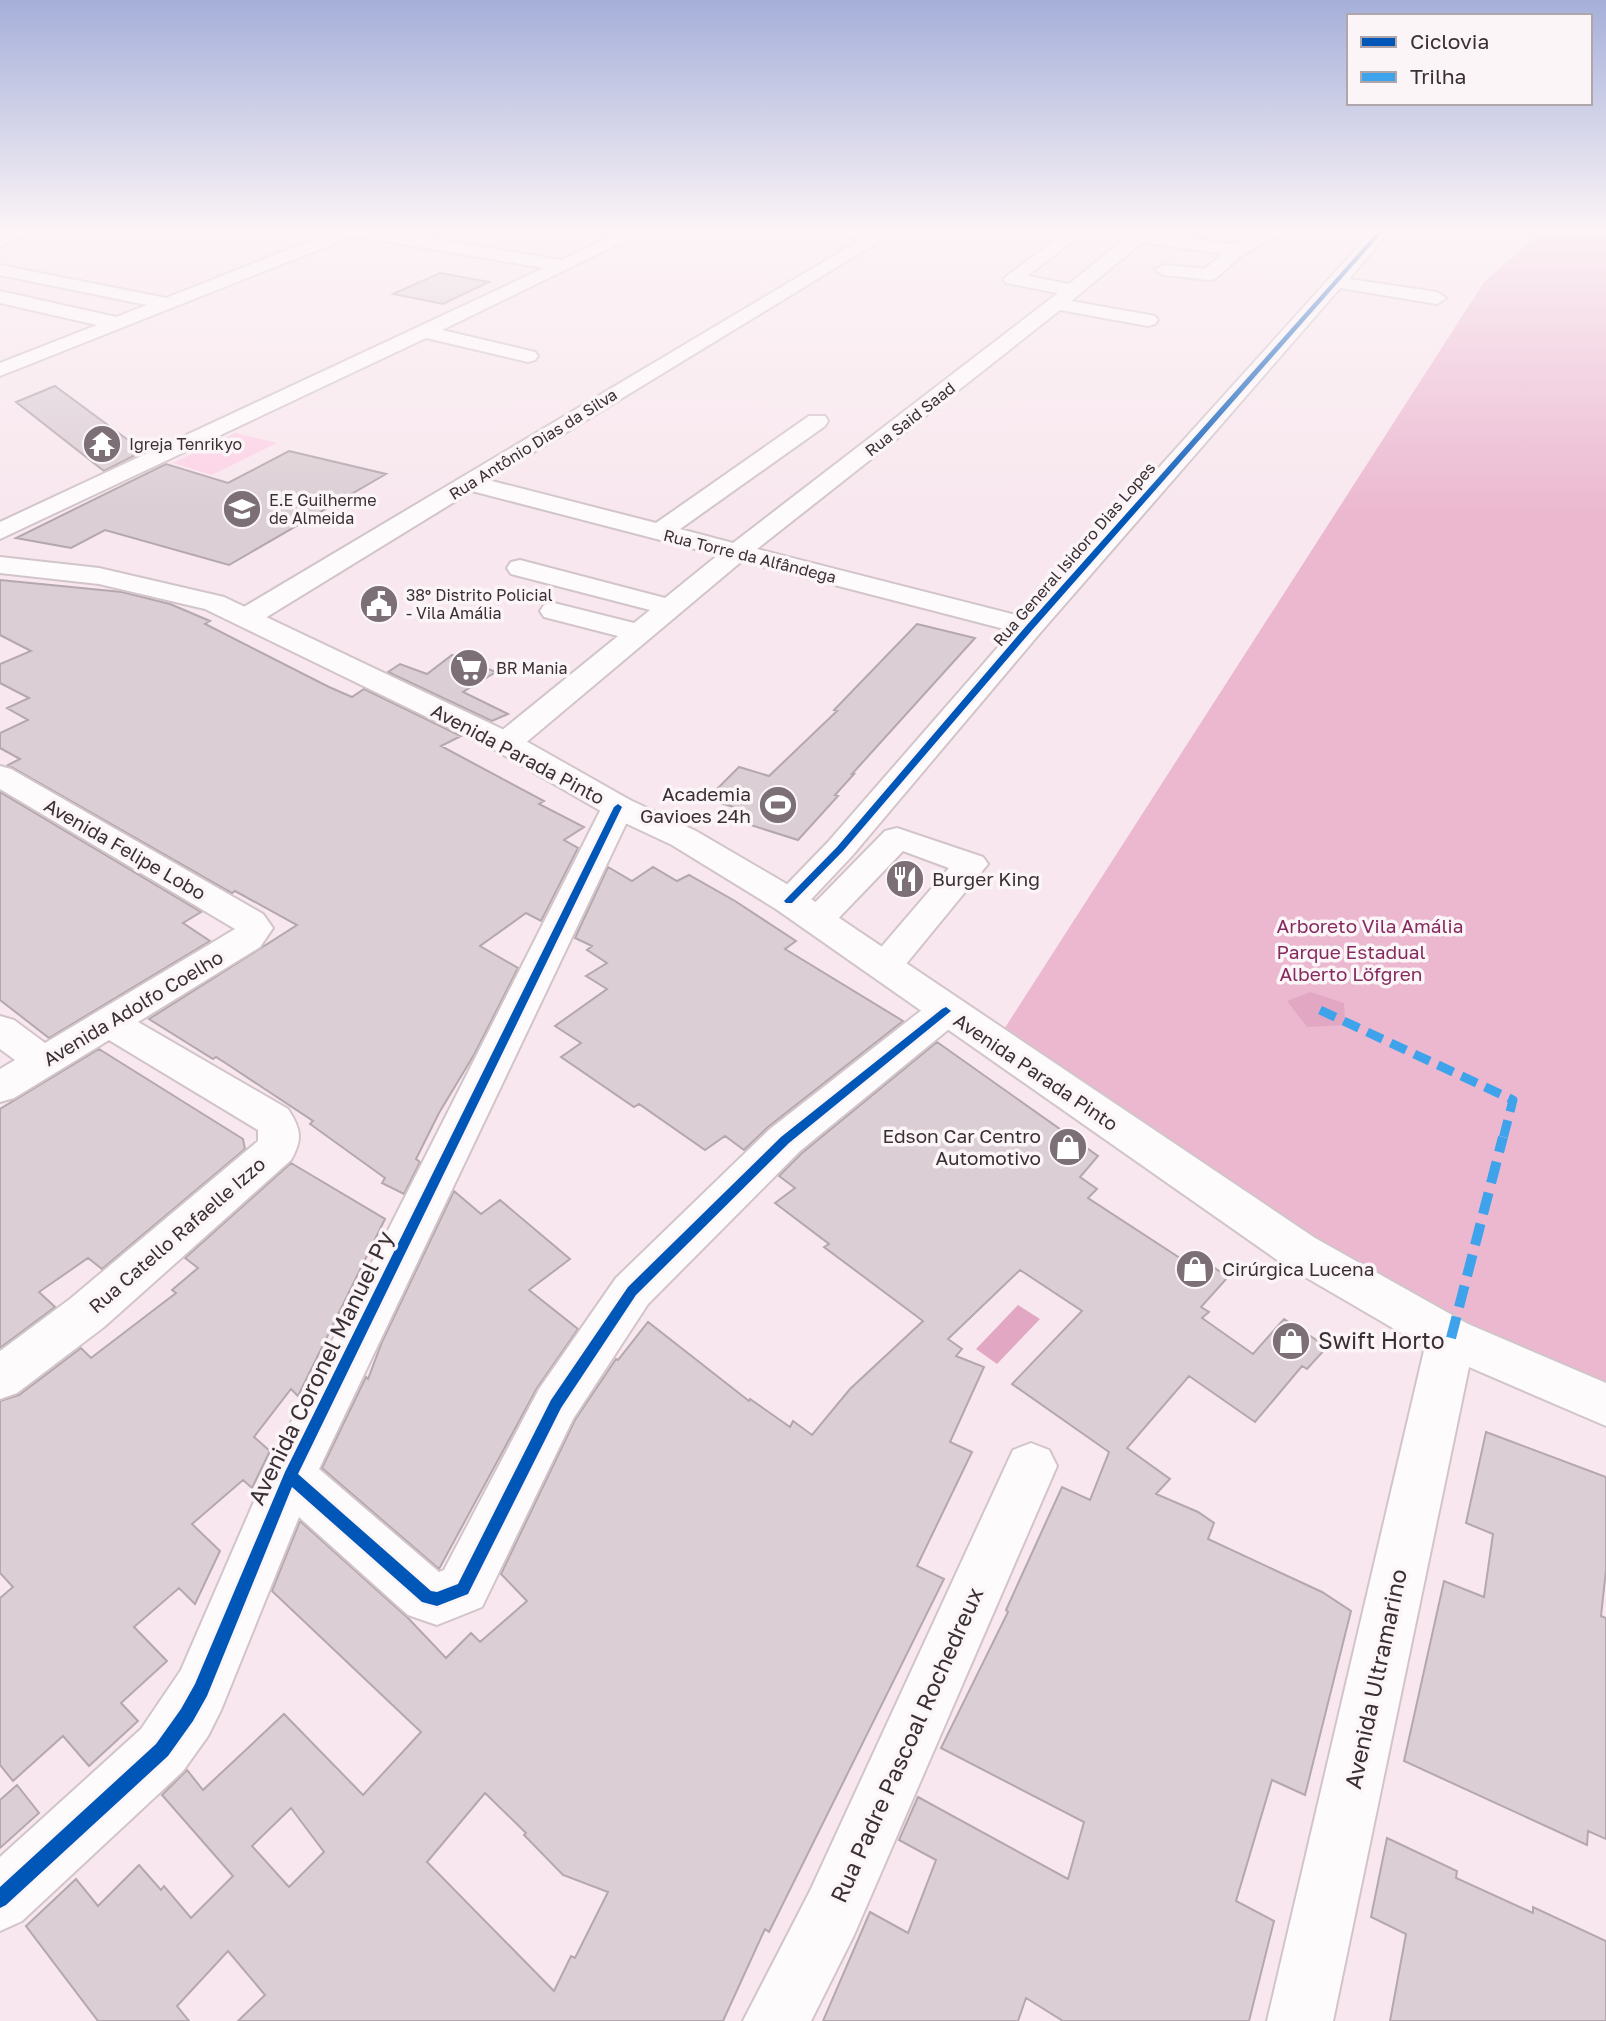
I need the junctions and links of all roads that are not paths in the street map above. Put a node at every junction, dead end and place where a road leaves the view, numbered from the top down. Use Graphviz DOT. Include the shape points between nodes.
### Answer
graph roads {
  1 [pos="111,322"];
  2 [pos="123,322"];
  3 [pos="446,322"];
  4 [pos="734,322"];
  5 [pos="1032,322"];
  6 [pos="1299,322"];
  7 [pos="119,324"];
  8 [pos="426,332"];
  9 [pos="0,354"];
  10 [pos="528,356"];
  11 [pos="26,360"];
  12 [pos="0,370"];
  13 [pos="817,421"];
  14 [pos="470,483"];
  15 [pos="0,531"];
  16 [pos="658,533"];
  17 [pos="736,553"];
  18 [pos="0,565"];
  19 [pos="520,568"];
  20 [pos="669,607"];
  21 [pos="554,611"];
  22 [pos="247,617"];
  23 [pos="1030,627"];
  24 [pos="639,633"];
  25 [pos="506,743"];
  26 [pos="1,777"];
  27 [pos="618,807"];
  28 [pos="803,911"];
  29 [pos="250,922"];
  30 [pos="884,966"];
  31 [pos="946,1011"];
  32 [pos="110,1023"];
  33 [pos="0,1029"];
  34 [pos="43,1061"];
  35 [pos="0,1088"];
  36 [pos="1451,1338"];
  37 [pos="0,1378"];
  38 [pos="1606,1405"];
  39 [pos="1031,1466"];
  40 [pos="290,1476"];
  41 [pos="0,1899"];
  42 [pos="776,2021"];
  43 [pos="1300,2021"];
  1 -- 7 [label="street"];
  2 -- 7 [label="street"];
  3 -- 8 [label="street"];
  4 -- 14 [label="street, Rua Antônio Dias da Silva"];
  5 -- 17 [label="street, Rua Said Saad"];
  6 -- 23 [label="street, Rua General Isidoro Dias Lopes"];
  7 -- 11 [label="street"];
  8 -- 10 [label="street"];
  8 -- 15 [label="street"];
  9 -- 11 [label="street"];
  11 -- 12 [label="street"];
  13 -- 16 [label="street"];
  14 -- 16 [label="street, Rua Torre da Alfândega"];
  14 -- 22 [label="street, Rua Antônio Dias da Silva"];
  16 -- 17 [label="street, Rua Torre da Alfândega"];
  17 -- 20 [label="street, Rua Said Saad"];
  17 -- 23 [label="street, Rua Torre da Alfândega"];
  18 -- 22 [label="street, Avenida Parada Pinto" via="144,584"];
  19 -- 20 [label="street"];
  20 -- 24 [label="street, Rua Said Saad"];
  21 -- 24 [label="street"];
  22 -- 25 [label="street, Avenida Parada Pinto"];
  23 -- 28 [label="street, Rua General Isidoro Dias Lopes" via="840,849"];
  24 -- 25 [label="street, Rua Said Saad"];
  25 -- 27 [label="street, Avenida Parada Pinto"];
  26 -- 29 [label="street, Avenida Felipe Lobo"];
  27 -- 28 [label="street, Avenida Parada Pinto" via="684,838"];
  27 -- 40 [label="street, Avenida Coronel Manuel Py"];
  28 -- 30 [label="street, Avenida Parada Pinto"];
  28 -- 30 [label="street" via="897,838 971,864"];
  29 -- 32 [label="street, Avenida Adolfo Coelho" via="255,929 247,939"];
  30 -- 31 [label="street, Avenida Parada Pinto"];
  31 -- 36 [label="street, Avenida Parada Pinto" via="1299,1251"];
  31 -- 40 [label="street" via="785,1140 632,1291 556,1404 463,1589 437,1599 427,1597"];
  32 -- 34 [label="street, Avenida Adolfo Coelho"];
  32 -- 37 [label="street, Rua Catello Rafaelle Izzo" via="273,1120 280,1141 87,1313"];
  33 -- 34 [label="street"];
  34 -- 35 [label="street, Avenida Adolfo Coelho"];
  36 -- 38 [label="street, Avenida Parada Pinto"];
  36 -- 43 [label="street, Avenida Ultramarino"];
  39 -- 42 [label="street, Rua Padre Pascoal Rochedreux" via="832,1913"];
  40 -- 41 [label="street, Avenida Coronel Manuel Py" via="187,1715 162,1750"];
}
